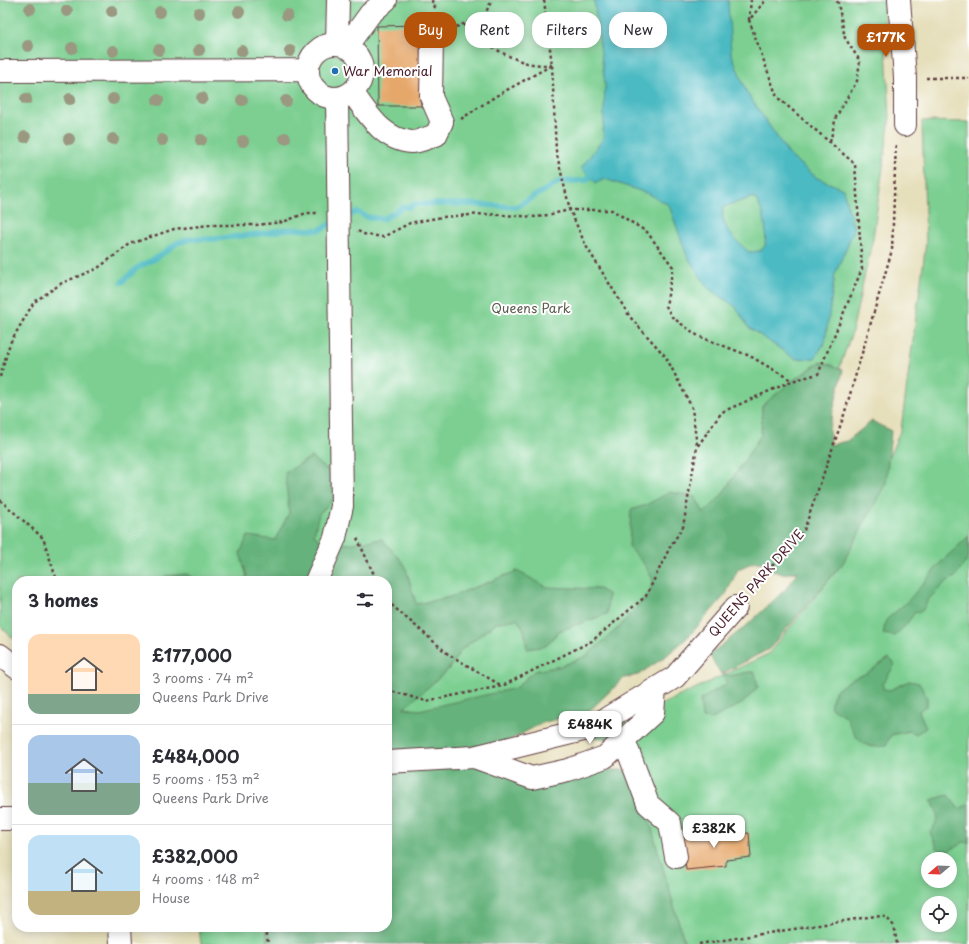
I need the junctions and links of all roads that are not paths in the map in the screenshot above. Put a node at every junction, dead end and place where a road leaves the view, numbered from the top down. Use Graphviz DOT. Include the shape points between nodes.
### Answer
graph roads {
  1 [pos="338,0"];
  2 [pos="386,0"];
  3 [pos="899,0"];
  4 [pos="342,45"];
  5 [pos="432,48"];
  6 [pos="308,70"];
  7 [pos="0,71"];
  8 [pos="344,95"];
  9 [pos="905,120"];
  10 [pos="318,576"];
  11 [pos="736,607"];
  12 [pos="0,655"];
  13 [pos="12,664"];
  14 [pos="655,689"];
  15 [pos="591,728"];
  16 [pos="624,740"];
  17 [pos="474,757"];
  18 [pos="605,758"];
  19 [pos="392,762"];
  20 [pos="0,819"];
  21 [pos="12,819"];
  22 [pos="676,857"];
  23 [pos="120,932"];
  24 [pos="121,944"];
  1 -- 4 [label="street"];
  2 -- 4 [label="street"];
  3 -- 9 [label="street" via="905,77"];
  4 -- 6 [label="street" via="322,48 314,54"];
  4 -- 8 [label="street" via="356,53 362,70 359,84"];
  5 -- 8 [label="street" via="431,96 442,122 436,135 413,142 393,138"];
  6 -- 7 [label="street"];
  6 -- 8 [label="street" via="312,84 325,96"];
  8 -- 10 [label="street, bridge" via="338,172 342,506 335,538"];
  11 -- 14 [label="street, QUEENS PARK DRIVE" via="675,677"];
  12 -- 13 [label="street"];
  14 -- 15 [label="street, QUEENS PARK DRIVE"];
  14 -- 16 [label="street" via="653,713"];
  15 -- 17 [label="street, QUEENS PARK DRIVE"];
  15 -- 18 [label="street"];
  16 -- 18 [label="street"];
  16 -- 22 [label="street" via="648,804 670,823"];
  17 -- 18 [label="street" via="532,778"];
  17 -- 19 [label="street, QUEENS PARK DRIVE"];
  20 -- 21 [label="street"];
  23 -- 24 [label="street"];
}
